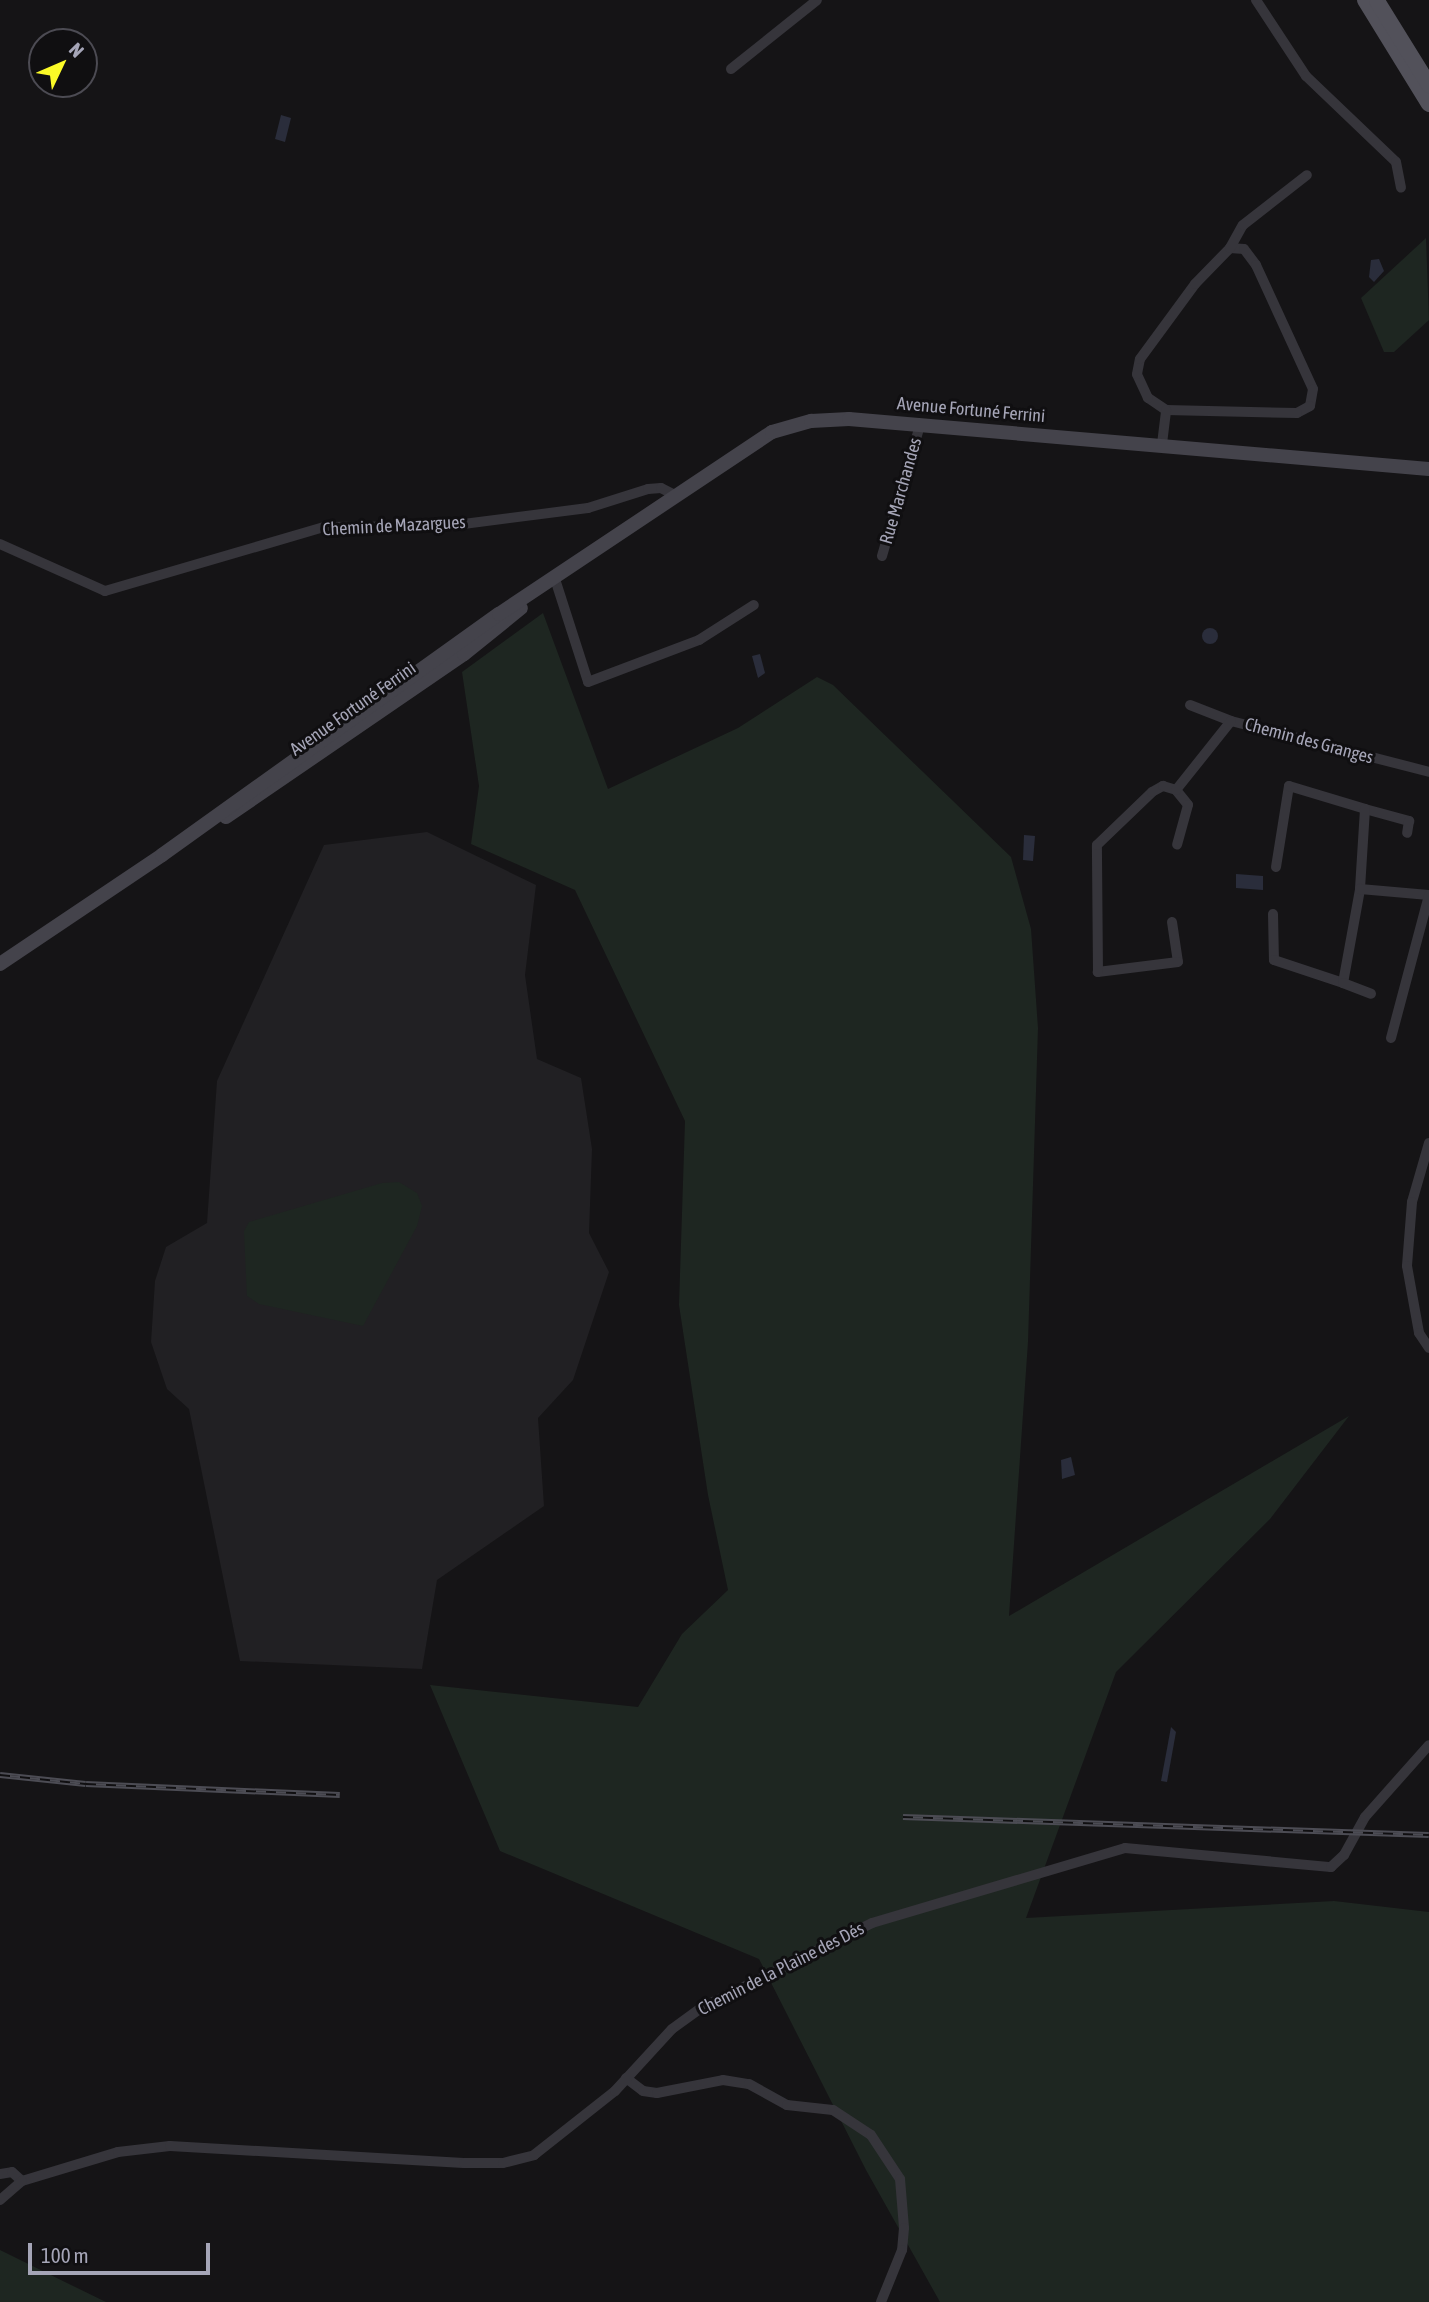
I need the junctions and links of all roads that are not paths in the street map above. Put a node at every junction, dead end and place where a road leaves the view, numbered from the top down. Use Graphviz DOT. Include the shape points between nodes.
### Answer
graph roads {
  1 [pos="817,0"];
  2 [pos="1256,0"];
  3 [pos="1365,0"];
  4 [pos="1377,0"];
  5 [pos="731,69"];
  6 [pos="1429,85"];
  7 [pos="1429,104"];
  8 [pos="1307,175"];
  9 [pos="1401,188"];
  10 [pos="1230,248"];
  11 [pos="1166,410"];
  12 [pos="920,425"];
  13 [pos="1162,444"];
  14 [pos="1429,469"];
  15 [pos="674,495"];
  16 [pos="0,544"];
  17 [pos="882,556"];
  18 [pos="555,579"];
  19 [pos="754,605"];
  20 [pos="1190,705"];
  21 [pos="1231,721"];
  22 [pos="1429,772"];
  23 [pos="1176,790"];
  24 [pos="1365,809"];
  25 [pos="1406,833"];
  26 [pos="1177,845"];
  27 [pos="1276,867"];
  28 [pos="1360,889"];
  29 [pos="1429,895"];
  30 [pos="1273,914"];
  31 [pos="1172,922"];
  32 [pos="0,964"];
  33 [pos="1343,983"];
  34 [pos="1371,994"];
  35 [pos="1391,1038"];
  36 [pos="1429,1143"];
  37 [pos="1429,1348"];
  38 [pos="1429,1745"];
  39 [pos="626,2078"];
  40 [pos="0,2174"];
  41 [pos="22,2181"];
  42 [pos="0,2200"];
  43 [pos="881,2302"];
  1 -- 5 [label="street"];
  2 -- 9 [label="street" via="1306,76 1396,162"];
  3 -- 7 [label="main road"];
  4 -- 6 [label="main road"];
  8 -- 10 [label="street" via="1243,225"];
  10 -- 11 [label="street" via="1195,284 1140,359 1137,374 1148,398"];
  10 -- 11 [label="street" via="1244,249 1256,265 1313,389 1310,406 1297,413"];
  11 -- 13 [label="street"];
  12 -- 13 [label="main road, Avenue Fortuné Ferrini"];
  12 -- 15 [label="main road, Avenue Fortuné Ferrini" via="839,419 795,424 753,442"];
  12 -- 17 [label="street, Rue Marchandes"];
  13 -- 14 [label="main road, Avenue Fortuné Ferrini"];
  15 -- 16 [label="street, Chemin de Mazargues" via="661,488 648,489 588,509 448,526 324,527 105,591"];
  15 -- 18 [label="main road, Avenue Fortuné Ferrini"];
  18 -- 19 [label="street" via="588,682 699,640"];
  18 -- 32 [label="main road, Avenue Fortuné Ferrini" via="464,654 288,778 162,855"];
  20 -- 21 [label="street, Chemin des Granges"];
  21 -- 22 [label="street, Chemin des Granges"];
  21 -- 23 [label="street"];
  23 -- 26 [label="street" via="1188,805"];
  23 -- 31 [label="street" via="1163,786 1152,792 1097,845 1098,972 1178,962"];
  24 -- 25 [label="street" via="1409,821"];
  24 -- 27 [label="street" via="1289,786"];
  24 -- 28 [label="street"];
  28 -- 29 [label="street"];
  28 -- 33 [label="street"];
  29 -- 35 [label="street"];
  30 -- 33 [label="street" via="1274,960"];
  33 -- 34 [label="street"];
  36 -- 37 [label="street" via="1412,1202 1408,1266 1419,1332"];
  38 -- 39 [label="street, Chemin de la Plaine des Dés" via="1365,1817 1344,1856 1331,1867 1125,1848 999,1882 872,1923 748,1983 672,2029"];
  39 -- 41 [label="street, Chemin de la Plaine des Dés" via="534,2155 503,2162 170,2146 118,2152"];
  39 -- 43 [label="street" via="643,2091 657,2093 723,2080 749,2084 787,2105 834,2110 871,2135 900,2179 904,2228 902,2250"];
  40 -- 41 [label="street" via="12,2172"];
  41 -- 42 [label="street"];
}
